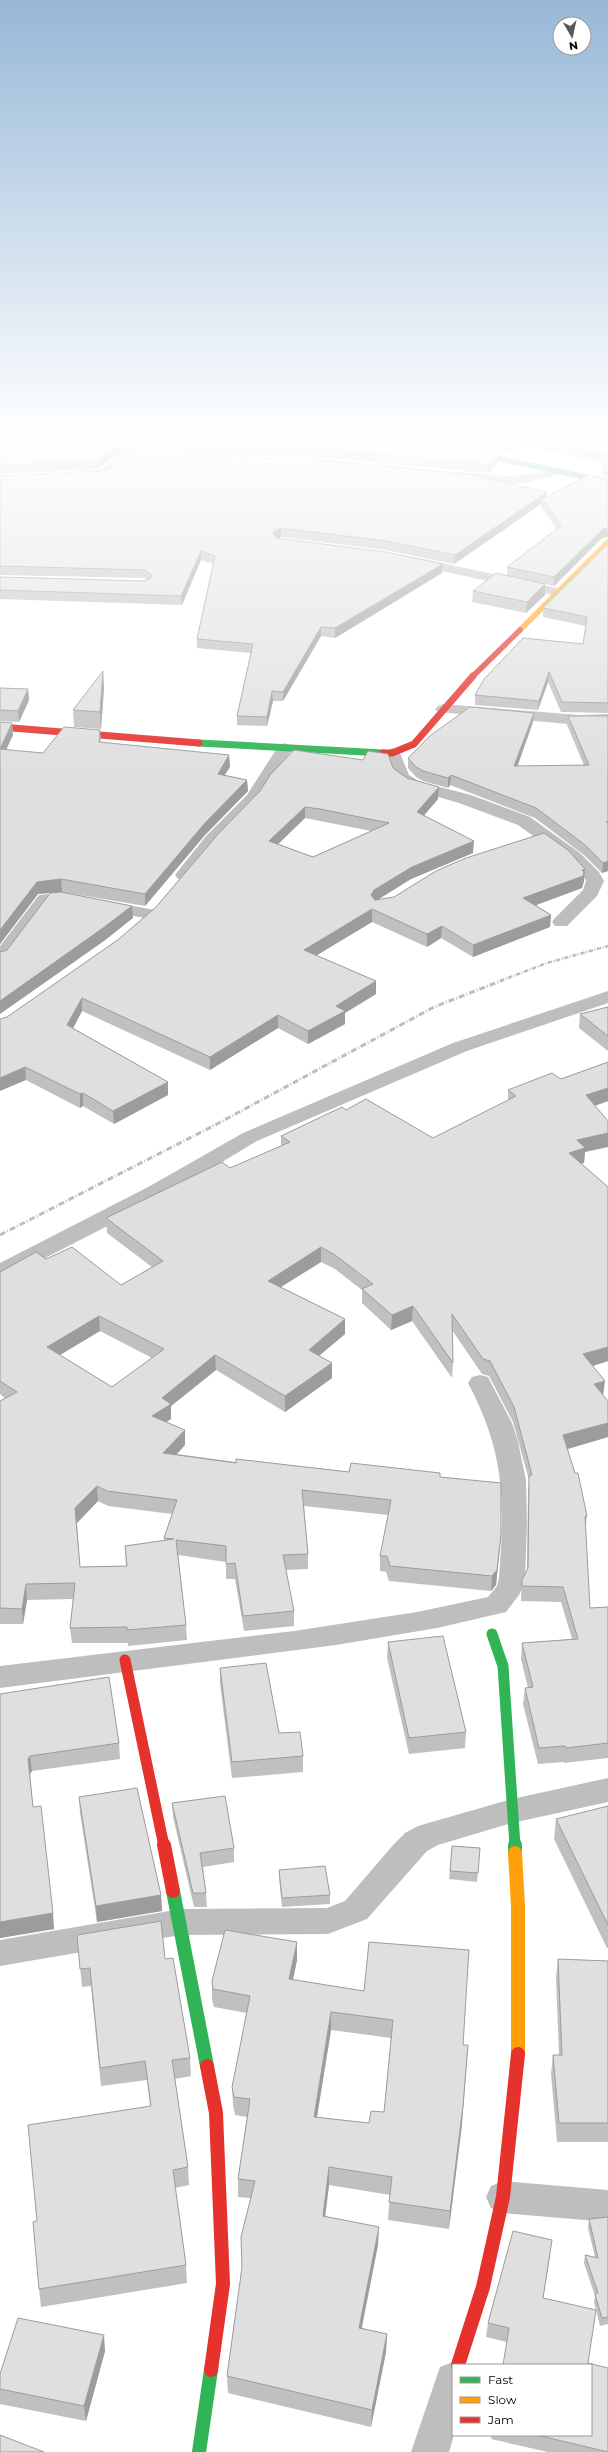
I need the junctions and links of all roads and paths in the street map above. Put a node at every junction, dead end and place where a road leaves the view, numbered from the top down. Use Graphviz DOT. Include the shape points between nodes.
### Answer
graph roads {
  1 [pos="601,548"];
  2 [pos="402,558"];
  3 [pos="557,592"];
  4 [pos="443,709"];
  5 [pos="608,719"];
  6 [pos="0,727"];
  7 [pos="285,748"];
  8 [pos="392,753"];
  9 [pos="545,835"];
  10 [pos="524,842"];
  11 [pos="173,888"];
  12 [pos="561,922"];
  13 [pos="134,928"];
  14 [pos="0,958"];
  15 [pos="608,997"];
  16 [pos="0,1272"];
  17 [pos="480,1383"];
  18 [pos="492,1634"];
  19 [pos="125,1660"];
  20 [pos="0,1678"];
  21 [pos="608,1790"];
  22 [pos="512,1811"];
  23 [pos="181,1922"];
  24 [pos="0,1953"];
  25 [pos="504,2197"];
  26 [pos="608,2206"];
  27 [pos="458,2364"];
  28 [pos="452,2383"];
  29 [pos="199,2452"];
  30 [pos="430,2452"];
  1 -- 3 [label="main road"];
  2 -- 3 [label="street"];
  3 -- 4 [label="main road"];
  4 -- 5 [label="street" via="579,720"];
  4 -- 8 [label="main road" via="414,744"];
  6 -- 7 [label="main road"];
  7 -- 8 [label="main road"];
  7 -- 11 [label="street" via="253,798 212,840"];
  8 -- 9 [label="street" via="402,778 414,785 465,799 524,821"];
  9 -- 10 [label="street"];
  9 -- 12 [label="street" via="574,857 595,881 591,892"];
  13 -- 14 [label="street" via="155,909 62,898 45,900"];
  15 -- 16 [label="street" via="460,1047 250,1137 158,1191"];
  17 -- 19 [label="street" via="496,1411 515,1475 516,1517 510,1588 497,1605 407,1624 284,1642"];
  18 -- 22 [label="main road" via="503,1666"];
  19 -- 20 [label="street"];
  19 -- 23 [label="main road" via="163,1848"];
  21 -- 22 [label="street"];
  22 -- 23 [label="street" via="416,1842 356,1910 328,1922"];
  22 -- 25 [label="main road" via="518,1906 518,2068"];
  23 -- 24 [label="street"];
  23 -- 29 [label="main road" via="216,2113 222,2276"];
  25 -- 26 [label="street"];
  25 -- 27 [label="main road" via="483,2287"];
  28 -- 30 [label="street"];
}
